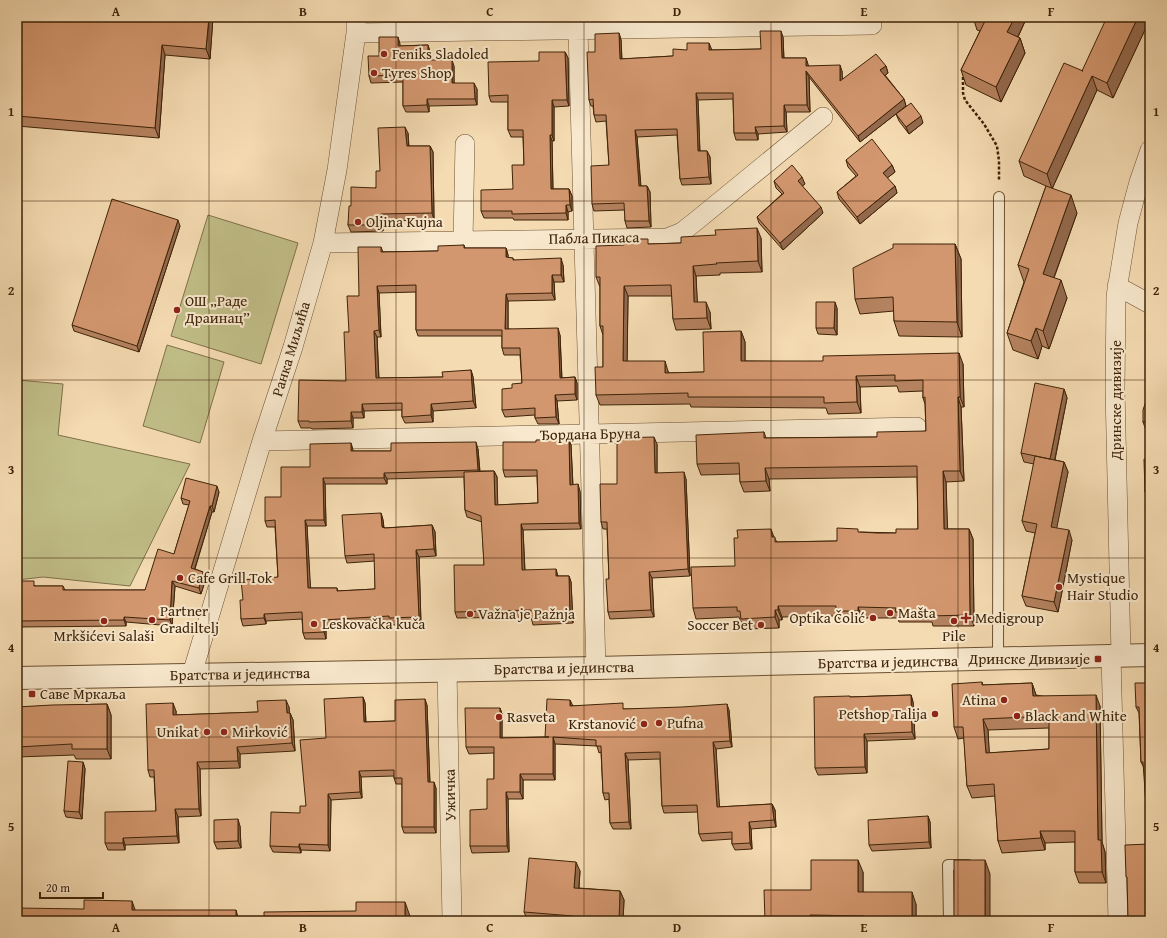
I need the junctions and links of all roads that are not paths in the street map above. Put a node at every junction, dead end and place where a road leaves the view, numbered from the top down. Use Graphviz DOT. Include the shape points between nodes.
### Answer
graph roads {
  1 [pos="356,25"];
  2 [pos="872,25"];
  3 [pos="578,30"];
  4 [pos="823,117"];
  5 [pos="465,144"];
  6 [pos="1150,150"];
  7 [pos="999,196"];
  8 [pos="584,238"];
  9 [pos="463,241"];
  10 [pos="323,243"];
  11 [pos="1117,286"];
  12 [pos="1150,304"];
  13 [pos="917,427"];
  14 [pos="589,434"];
  15 [pos="262,441"];
  16 [pos="1150,655"];
  17 [pos="1116,656"];
  18 [pos="998,659"];
  19 [pos="596,668"];
  20 [pos="447,670"];
  21 [pos="192,674"];
  22 [pos="17,678"];
  23 [pos="976,865"];
  24 [pos="452,921"];
  25 [pos="949,921"];
  26 [pos="1118,921"];
  1 -- 3 [label="street"];
  1 -- 10 [label="street, Ранка Миљића" via="337,170"];
  2 -- 3 [label="street"];
  3 -- 8 [label="street"];
  4 -- 8 [label="street, Пабла Пикаса" via="682,232 667,238"];
  5 -- 9 [label="street"];
  6 -- 11 [label="street, Дринске дивизије" via="1128,223"];
  7 -- 18 [label="lane"];
  8 -- 9 [label="street, Пабла Пикаса"];
  8 -- 14 [label="street"];
  9 -- 10 [label="street, Пабла Пикаса"];
  10 -- 15 [label="street, Ранка Миљића"];
  11 -- 12 [label="street"];
  11 -- 17 [label="street, Дринске дивизије" via="1114,353"];
  13 -- 14 [label="street, Ђордана Бруна"];
  14 -- 15 [label="street, Ђордана Бруна"];
  14 -- 19 [label="street"];
  15 -- 21 [label="street, Ранка Миљића"];
  16 -- 17 [label="street, Братства и јединства"];
  17 -- 18 [label="street, Братства и јединства"];
  17 -- 26 [label="street"];
  18 -- 19 [label="street, Братства и јединства"];
  19 -- 20 [label="street, Братства и јединства"];
  20 -- 21 [label="street, Братства и јединства"];
  20 -- 24 [label="street, Ужичка"];
  21 -- 22 [label="street, Братства и јединства"];
  23 -- 25 [label="lane" via="948,865"];
}
